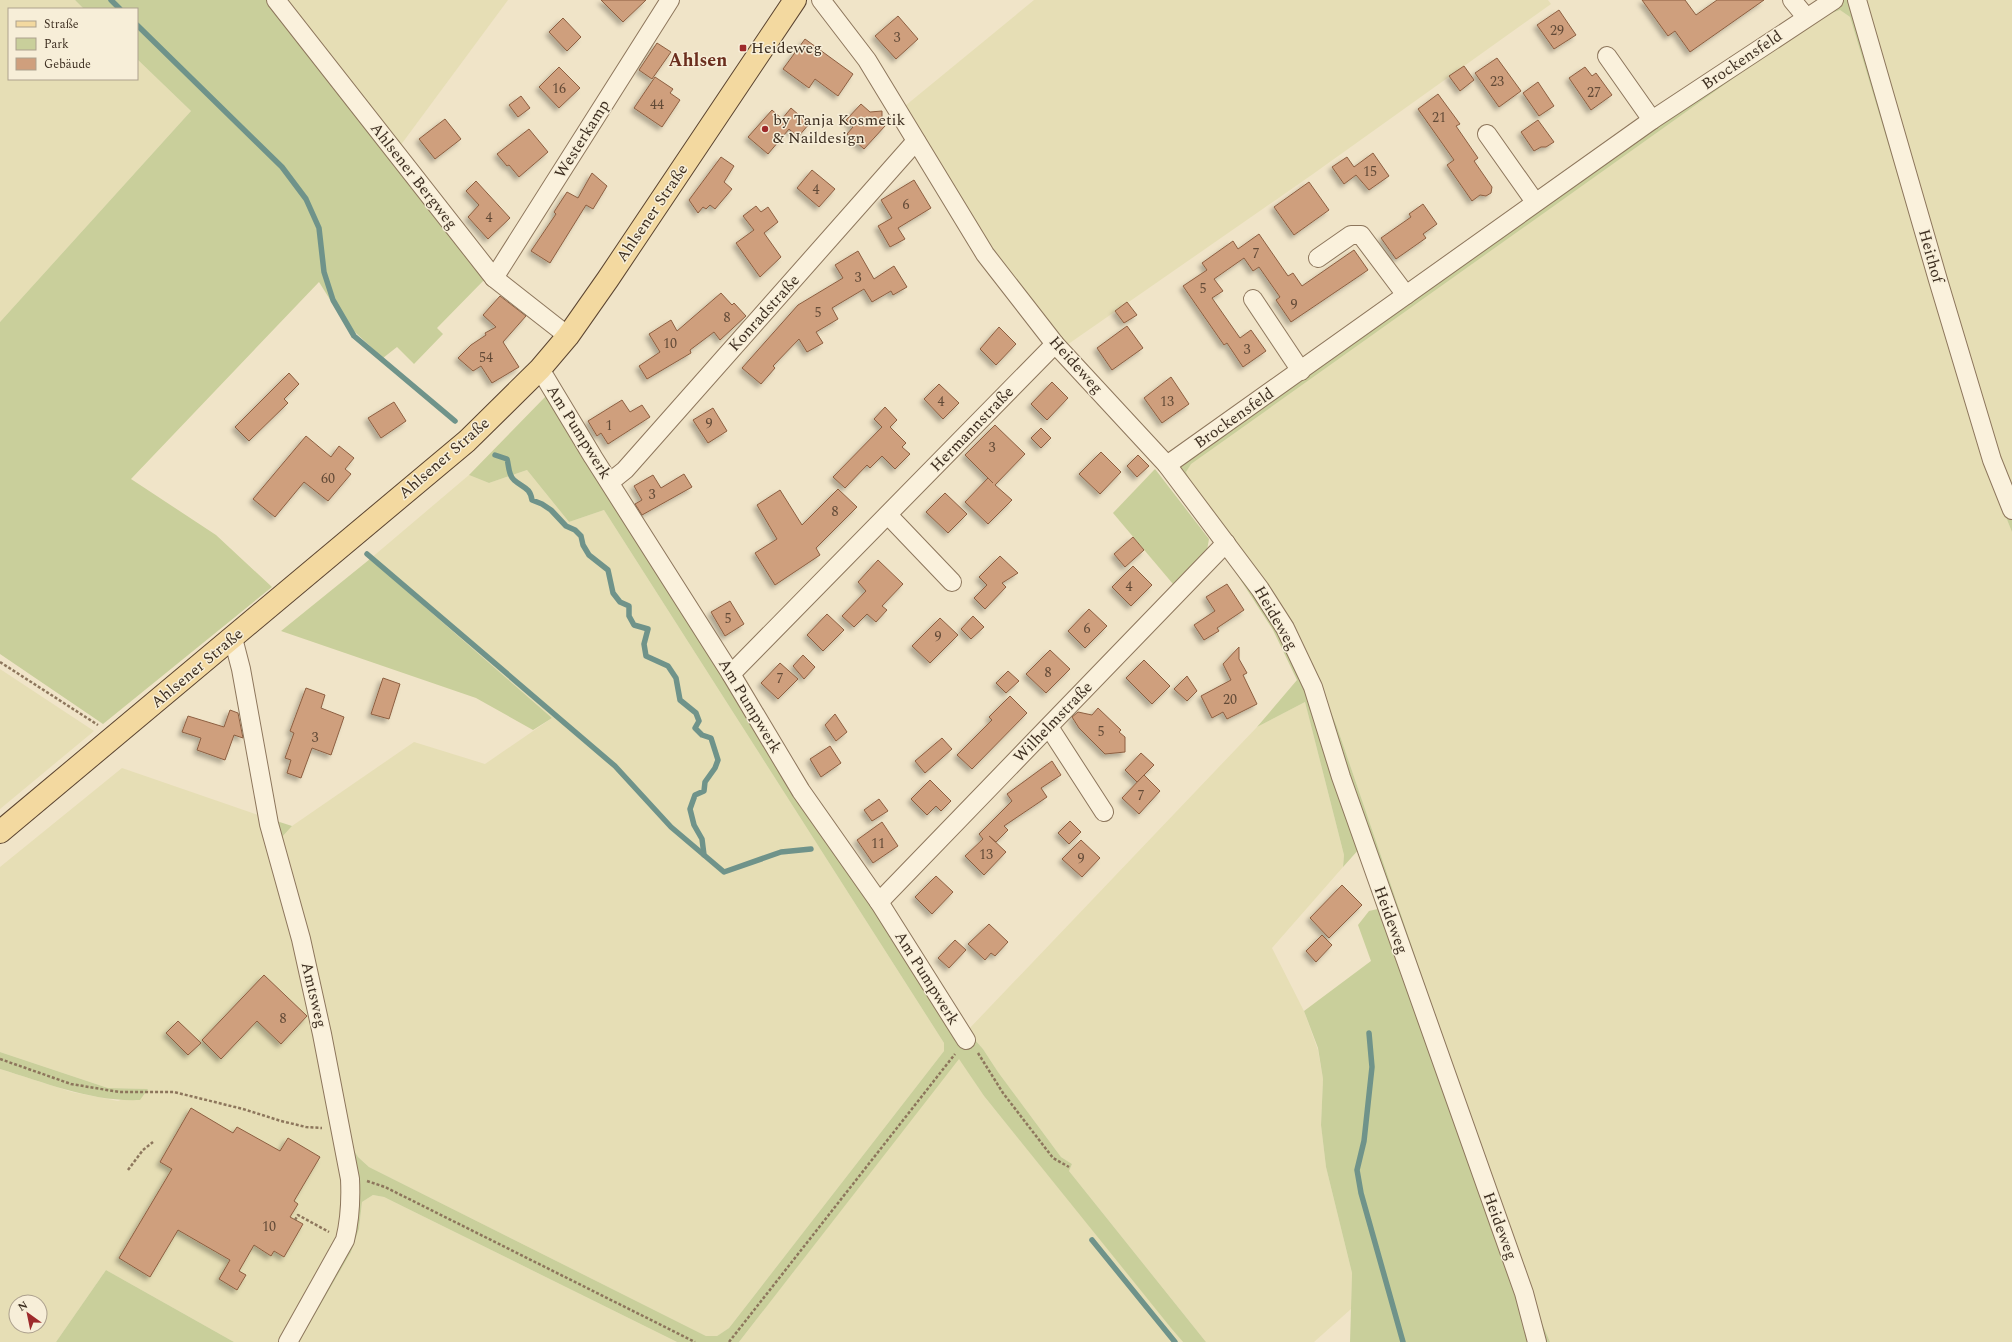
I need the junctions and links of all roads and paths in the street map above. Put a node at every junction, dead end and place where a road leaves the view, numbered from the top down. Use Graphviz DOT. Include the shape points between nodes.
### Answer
graph roads {
  1 [pos="276,0"];
  2 [pos="670,0"];
  3 [pos="795,0"];
  4 [pos="821,0"];
  5 [pos="1792,0"];
  6 [pos="1834,0"];
  7 [pos="1857,0"];
  8 [pos="1806,17"];
  9 [pos="1607,56"];
  10 [pos="1652,120"];
  11 [pos="1487,134"];
  12 [pos="916,141"];
  13 [pos="1535,202"];
  14 [pos="1318,258"];
  15 [pos="494,278"];
  16 [pos="1406,295"];
  17 [pos="1253,299"];
  18 [pos="568,336"];
  19 [pos="1055,344"];
  20 [pos="540,369"];
  21 [pos="1301,371"];
  22 [pos="1167,465"];
  23 [pos="610,482"];
  24 [pos="2012,510"];
  25 [pos="888,515"];
  26 [pos="1226,543"];
  27 [pos="952,582"];
  28 [pos="233,638"];
  29 [pos="0,662"];
  30 [pos="731,674"];
  31 [pos="1049,727"];
  32 [pos="116,736"];
  33 [pos="1104,812"];
  34 [pos="0,832"];
  35 [pos="879,902"];
  36 [pos="966,1040"];
  37 [pos="0,1059"];
  38 [pos="340,1126"];
  39 [pos="153,1142"];
  40 [pos="1069,1167"];
  41 [pos="128,1170"];
  42 [pos="350,1179"];
  43 [pos="295,1220"];
  44 [pos="345,1240"];
  45 [pos="288,1342"];
  46 [pos="695,1342"];
  47 [pos="729,1342"];
  48 [pos="1537,1342"];
  1 -- 15 [label="street, Ahlsener Bergweg"];
  2 -- 15 [label="street, Westerkamp"];
  3 -- 18 [label="main road, Ahlsener Straße"];
  4 -- 12 [label="street, Heideweg" via="867,60"];
  5 -- 8 [label="street"];
  6 -- 8 [label="street, Brockensfeld"];
  7 -- 24 [label="street, Heithof" via="1992,460"];
  8 -- 10 [label="street, Brockensfeld"];
  9 -- 10 [label="street"];
  10 -- 13 [label="street, Brockensfeld"];
  11 -- 13 [label="street"];
  12 -- 19 [label="street, Heideweg" via="985,254"];
  12 -- 23 [label="street, Konradstraße" via="625,470"];
  13 -- 16 [label="street, Brockensfeld"];
  14 -- 16 [label="street" via="1351,235 1361,235"];
  15 -- 18 [label="street, Ahlsener Bergweg"];
  16 -- 21 [label="street, Brockensfeld"];
  17 -- 21 [label="street"];
  18 -- 20 [label="main road, Ahlsener Straße"];
  19 -- 22 [label="street, Heideweg"];
  19 -- 25 [label="street, Hermannstraße"];
  20 -- 23 [label="street, Am Pumpwerk"];
  20 -- 28 [label="main road, Ahlsener Straße" via="467,441"];
  21 -- 22 [label="street, Brockensfeld"];
  22 -- 26 [label="street, Heideweg"];
  23 -- 30 [label="street, Am Pumpwerk"];
  25 -- 27 [label="street"];
  25 -- 30 [label="street, Hermannstraße"];
  26 -- 31 [label="street, Wilhelmstraße"];
  26 -- 48 [label="street, Heideweg" via="1260,589 1284,628 1313,687 1341,777 1524,1293"];
  28 -- 32 [label="main road, Ahlsener Straße"];
  28 -- 38 [label="street, Amtsweg" via="269,824 301,939"];
  29 -- 32 [label="path"];
  30 -- 35 [label="street, Am Pumpwerk" via="801,791"];
  31 -- 33 [label="street"];
  31 -- 35 [label="street, Wilhelmstraße"];
  32 -- 34 [label="main road, Ahlsener Straße"];
  35 -- 36 [label="street, Am Pumpwerk"];
  36 -- 40 [label="path" via="980,1054 1004,1092 1053,1158"];
  36 -- 47 [label="path"];
  37 -- 38 [label="path" via="85,1087 120,1092 174,1092 306,1127"];
  38 -- 42 [label="street, Amtsweg"];
  39 -- 41 [label="path" via="143,1150"];
  42 -- 44 [label="street, Amtsweg" via="350,1213"];
  42 -- 46 [label="path" via="369,1181 385,1187"];
  43 -- 44 [label="path" via="298,1215"];
  44 -- 45 [label="street, Amtsweg"];
}
